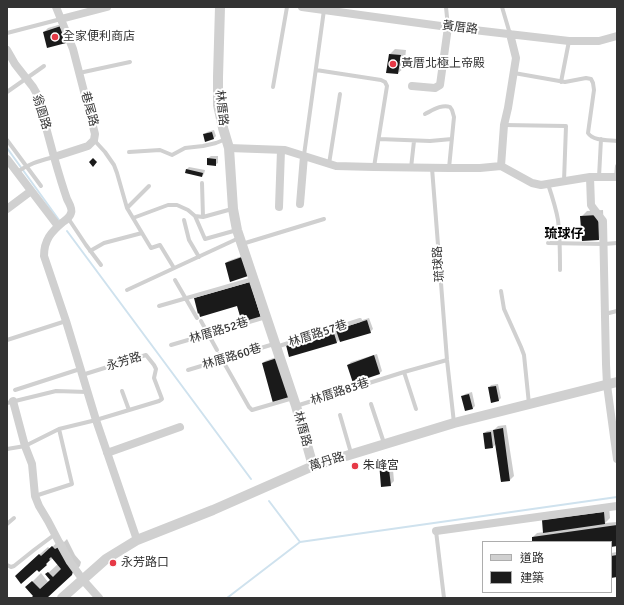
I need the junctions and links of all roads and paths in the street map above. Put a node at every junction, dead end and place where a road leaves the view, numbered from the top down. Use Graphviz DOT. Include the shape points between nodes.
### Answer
graph roads {
  1 [pos="56,7"];
  2 [pos="107,7"];
  3 [pos="220,7"];
  4 [pos="287,7"];
  5 [pos="302,7"];
  6 [pos="446,7"];
  7 [pos="502,7"];
  8 [pos="324,8"];
  9 [pos="62,19"];
  10 [pos="448,26"];
  11 [pos="7,33"];
  12 [pos="510,34"];
  13 [pos="617,36"];
  14 [pos="568,41"];
  15 [pos="7,50"];
  16 [pos="130,62"];
  17 [pos="44,66"];
  18 [pos="316,70"];
  19 [pos="79,73"];
  20 [pos="514,73"];
  21 [pos="26,78"];
  22 [pos="562,82"];
  23 [pos="412,86"];
  24 [pos="273,87"];
  25 [pos="7,92"];
  26 [pos="340,94"];
  27 [pos="425,114"];
  28 [pos="504,125"];
  29 [pos="378,139"];
  30 [pos="452,139"];
  31 [pos="7,140"];
  32 [pos="94,140"];
  33 [pos="601,140"];
  34 [pos="414,141"];
  35 [pos="617,141"];
  36 [pos="227,143"];
  37 [pos="281,150"];
  38 [pos="129,152"];
  39 [pos="304,156"];
  40 [pos="54,157"];
  41 [pos="7,159"];
  42 [pos="329,164"];
  43 [pos="27,166"];
  44 [pos="501,166"];
  45 [pos="617,166"];
  46 [pos="374,167"];
  47 [pos="412,168"];
  48 [pos="432,168"];
  49 [pos="449,168"];
  50 [pos="16,172"];
  51 [pos="590,177"];
  52 [pos="599,177"];
  53 [pos="617,177"];
  54 [pos="564,182"];
  55 [pos="202,183"];
  56 [pos="548,184"];
  57 [pos="41,186"];
  58 [pos="149,186"];
  59 [pos="31,191"];
  60 [pos="300,204"];
  61 [pos="278,207"];
  62 [pos="127,208"];
  63 [pos="7,209"];
  64 [pos="233,209"];
  65 [pos="195,216"];
  66 [pos="203,217"];
  67 [pos="68,218"];
  68 [pos="133,218"];
  69 [pos="324,219"];
  70 [pos="184,220"];
  71 [pos="58,226"];
  72 [pos="142,233"];
  73 [pos="240,237"];
  74 [pos="617,242"];
  75 [pos="548,243"];
  76 [pos="560,243"];
  77 [pos="604,244"];
  78 [pos="90,251"];
  79 [pos="199,257"];
  80 [pos="101,265"];
  81 [pos="174,268"];
  82 [pos="560,270"];
  83 [pos="253,279"];
  84 [pos="175,280"];
  85 [pos="127,290"];
  86 [pos="501,291"];
  87 [pos="186,298"];
  88 [pos="159,306"];
  89 [pos="617,311"];
  90 [pos="605,314"];
  91 [pos="266,317"];
  92 [pos="360,320"];
  93 [pos="66,321"];
  94 [pos="208,334"];
  95 [pos="7,340"];
  96 [pos="171,345"];
  97 [pos="275,345"];
  98 [pos="222,360"];
  99 [pos="447,360"];
  100 [pos="188,370"];
  101 [pos="81,372"];
  102 [pos="404,372"];
  103 [pos="612,384"];
  104 [pos="15,390"];
  105 [pos="122,391"];
  106 [pos="87,392"];
  107 [pos="10,402"];
  108 [pos="294,402"];
  109 [pos="371,404"];
  110 [pos="529,404"];
  111 [pos="416,409"];
  112 [pos="129,410"];
  113 [pos="340,415"];
  114 [pos="96,420"];
  115 [pos="454,423"];
  116 [pos="180,427"];
  117 [pos="59,430"];
  118 [pos="384,444"];
  119 [pos="26,446"];
  120 [pos="7,449"];
  121 [pos="107,453"];
  122 [pos="351,454"];
  123 [pos="617,459"];
  124 [pos="313,466"];
  125 [pos="35,496"];
  126 [pos="617,506"];
  127 [pos="14,518"];
  128 [pos="7,524"];
  129 [pos="436,531"];
  130 [pos="54,535"];
  131 [pos="137,540"];
  132 [pos="7,565"];
  133 [pos="83,580"];
  134 [pos="62,598"];
  135 [pos="99,598"];
  136 [pos="444,598"];
  1 -- 9 [label="street, 巷尾路"];
  2 -- 9 [label="street"];
  3 -- 36 [label="street, 林厝路" via="218,105"];
  4 -- 24 [label="lane"];
  5 -- 8 [label="street, 黃厝路"];
  6 -- 10 [label="lane"];
  7 -- 12 [label="lane"];
  8 -- 10 [label="street, 黃厝路"];
  8 -- 18 [label="lane"];
  9 -- 11 [label="lane"];
  9 -- 19 [label="street, 巷尾路"];
  10 -- 12 [label="street, 黃厝路"];
  10 -- 23 [label="street" via="440,85 435,88"];
  12 -- 14 [label="street, 黃厝路"];
  12 -- 20 [label="street" via="516,58"];
  13 -- 14 [label="street, 黃厝路" via="599,42"];
  14 -- 22 [label="lane"];
  15 -- 21 [label="street, 翁園路"];
  16 -- 19 [label="lane"];
  17 -- 21 [label="lane"];
  18 -- 29 [label="lane" via="385,82 387,86"];
  18 -- 39 [label="lane"];
  19 -- 32 [label="street, 巷尾路" via="95,134"];
  20 -- 22 [label="lane"];
  20 -- 28 [label="street"];
  21 -- 25 [label="lane"];
  21 -- 40 [label="street, 翁園路" via="37,94"];
  22 -- 33 [label="lane" via="591,79 594,90 588,133"];
  26 -- 42 [label="lane"];
  27 -- 30 [label="lane" via="442,106 450,107 454,117"];
  28 -- 44 [label="street"];
  28 -- 54 [label="lane" via="566,126"];
  29 -- 34 [label="lane"];
  29 -- 46 [label="lane"];
  30 -- 34 [label="lane"];
  30 -- 49 [label="lane"];
  31 -- 43 [label="lane"];
  32 -- 40 [label="street, 巷尾路" via="88,146"];
  32 -- 62 [label="lane" via="114,165"];
  33 -- 35 [label="lane"];
  33 -- 52 [label="lane"];
  34 -- 47 [label="lane"];
  36 -- 37 [label="street"];
  36 -- 38 [label="lane" via="185,148 172,155 160,150"];
  36 -- 64 [label="street, 林厝路"];
  37 -- 39 [label="street"];
  37 -- 61 [label="street"];
  39 -- 42 [label="street"];
  39 -- 60 [label="street"];
  40 -- 43 [label="lane"];
  40 -- 67 [label="street" via="71,208"];
  41 -- 50 [label="street"];
  42 -- 46 [label="street"];
  43 -- 50 [label="lane"];
  43 -- 57 [label="lane"];
  44 -- 49 [label="street"];
  44 -- 56 [label="street" via="532,183"];
  45 -- 53 [label="lane"];
  46 -- 47 [label="street"];
  47 -- 48 [label="street"];
  48 -- 49 [label="street"];
  48 -- 99 [label="lane, 琉球路"];
  50 -- 59 [label="street"];
  51 -- 52 [label="street"];
  51 -- 54 [label="street"];
  51 -- 77 [label="street" via="592,205 603,221"];
  52 -- 53 [label="street"];
  54 -- 56 [label="street"];
  55 -- 66 [label="lane"];
  56 -- 76 [label="lane" via="558,221"];
  58 -- 62 [label="lane"];
  59 -- 63 [label="street"];
  59 -- 71 [label="street"];
  62 -- 68 [label="lane"];
  64 -- 66 [label="lane"];
  64 -- 73 [label="street, 林厝路"];
  65 -- 66 [label="lane"];
  65 -- 68 [label="lane" via="177,205 168,205"];
  65 -- 73 [label="lane" via="205,239"];
  67 -- 71 [label="street"];
  67 -- 78 [label="lane"];
  68 -- 72 [label="lane"];
  69 -- 73 [label="lane"];
  70 -- 79 [label="lane" via="189,240"];
  71 -- 93 [label="street" via="46,241 44,256"];
  72 -- 78 [label="lane" via="104,243"];
  72 -- 81 [label="lane" via="151,248 160,245"];
  73 -- 79 [label="lane"];
  73 -- 83 [label="street, 林厝路"];
  74 -- 77 [label="lane"];
  75 -- 76 [label="lane"];
  76 -- 77 [label="lane"];
  76 -- 82 [label="lane"];
  77 -- 90 [label="street"];
  78 -- 80 [label="lane"];
  79 -- 81 [label="lane"];
  81 -- 85 [label="lane"];
  83 -- 87 [label="lane"];
  83 -- 91 [label="street, 林厝路"];
  84 -- 87 [label="lane"];
  86 -- 110 [label="lane" via="504,309 524,355"];
  87 -- 88 [label="lane"];
  87 -- 94 [label="lane"];
  89 -- 90 [label="lane"];
  90 -- 103 [label="street" via="606,364"];
  91 -- 94 [label="lane, 林厝路52巷"];
  91 -- 97 [label="street, 林厝路"];
  92 -- 97 [label="lane, 林厝路57巷"];
  93 -- 95 [label="lane"];
  93 -- 101 [label="street"];
  94 -- 96 [label="lane, 林厝路52巷"];
  94 -- 98 [label="lane"];
  97 -- 98 [label="lane, 林厝路60巷"];
  97 -- 108 [label="street, 林厝路"];
  98 -- 100 [label="lane, 林厝路60巷"];
  98 -- 108 [label="lane, 林厝路83巷" via="252,410"];
  99 -- 102 [label="lane"];
  99 -- 115 [label="lane, 琉球路"];
  101 -- 104 [label="lane"];
  101 -- 106 [label="street"];
  101 -- 112 [label="lane, 永芳路" via="146,354 156,369 154,378 162,399"];
  102 -- 108 [label="lane, 林厝路83巷"];
  102 -- 111 [label="lane"];
  103 -- 110 [label="street, 萬丹路"];
  103 -- 123 [label="street"];
  105 -- 112 [label="lane"];
  106 -- 107 [label="lane" via="56,391"];
  106 -- 114 [label="street"];
  107 -- 119 [label="street"];
  108 -- 124 [label="street, 林厝路"];
  109 -- 118 [label="lane"];
  110 -- 115 [label="street, 萬丹路"];
  112 -- 114 [label="lane, 永芳路"];
  113 -- 122 [label="lane"];
  114 -- 117 [label="lane, 永芳路"];
  114 -- 121 [label="street"];
  115 -- 118 [label="street, 萬丹路"];
  116 -- 121 [label="street"];
  117 -- 119 [label="lane, 永芳路"];
  117 -- 125 [label="lane" via="72,484"];
  118 -- 122 [label="street, 萬丹路"];
  119 -- 120 [label="lane, 永芳路"];
  119 -- 125 [label="street" via="32,464"];
  121 -- 131 [label="street"];
  122 -- 124 [label="street, 萬丹路"];
  124 -- 131 [label="street, 萬丹路"];
  125 -- 130 [label="street"];
  126 -- 129 [label="street"];
  127 -- 128 [label="lane"];
  129 -- 136 [label="lane"];
  130 -- 132 [label="lane" via="14,566"];
  130 -- 133 [label="street"];
  131 -- 133 [label="street, 萬丹路" via="106,560"];
  133 -- 134 [label="street, 萬丹路"];
  133 -- 135 [label="street"];
}
